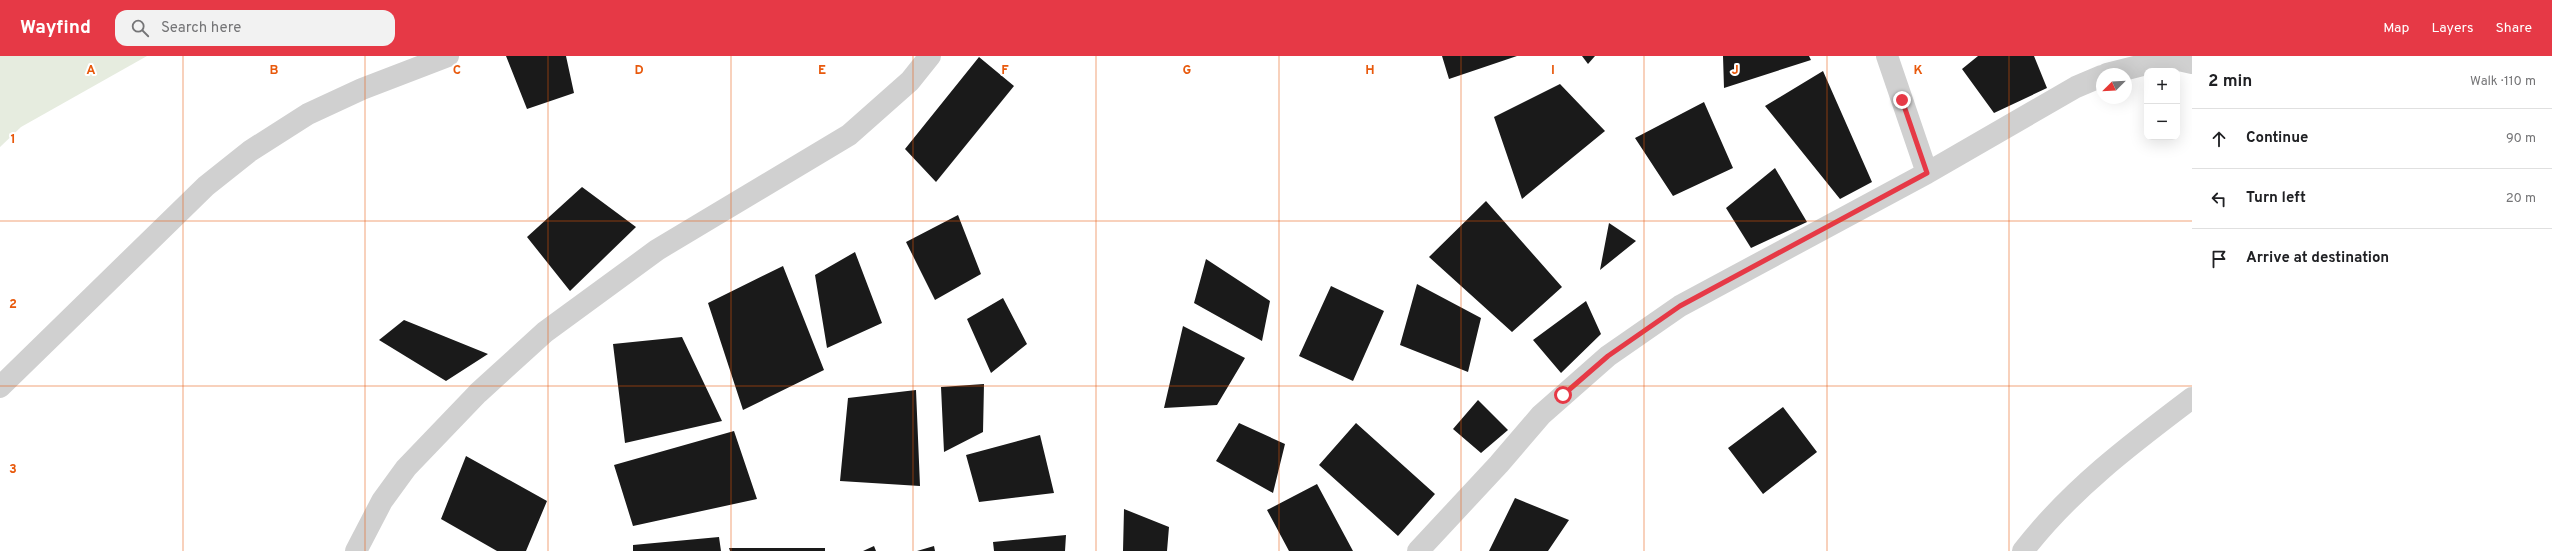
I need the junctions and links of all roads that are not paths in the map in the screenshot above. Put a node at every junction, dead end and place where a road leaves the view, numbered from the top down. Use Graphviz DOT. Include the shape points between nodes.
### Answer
graph roads {
  1 [pos="448,56"];
  2 [pos="930,56"];
  3 [pos="1887,56"];
  4 [pos="2192,63"];
  5 [pos="2131,68"];
  6 [pos="2096,79"];
  7 [pos="1927,173"];
  8 [pos="0,387"];
  9 [pos="2192,398"];
  10 [pos="356,551"];
  11 [pos="1418,551"];
  12 [pos="2023,551"];
  1 -- 8 [label="street" via="362,89 308,114 250,151 206,186"];
  2 -- 10 [label="street" via="910,81 849,135 656,250 545,332 478,393 406,468 382,501"];
  3 -- 7 [label="street"];
  4 -- 5 [label="street" via="2170,58"];
  6 -- 7 [label="street" via="2076,87"];
  7 -- 11 [label="street" via="1680,306 1608,356 1541,414 1499,464"];
  9 -- 12 [label="street" via="2134,441 2070,497"];
}
